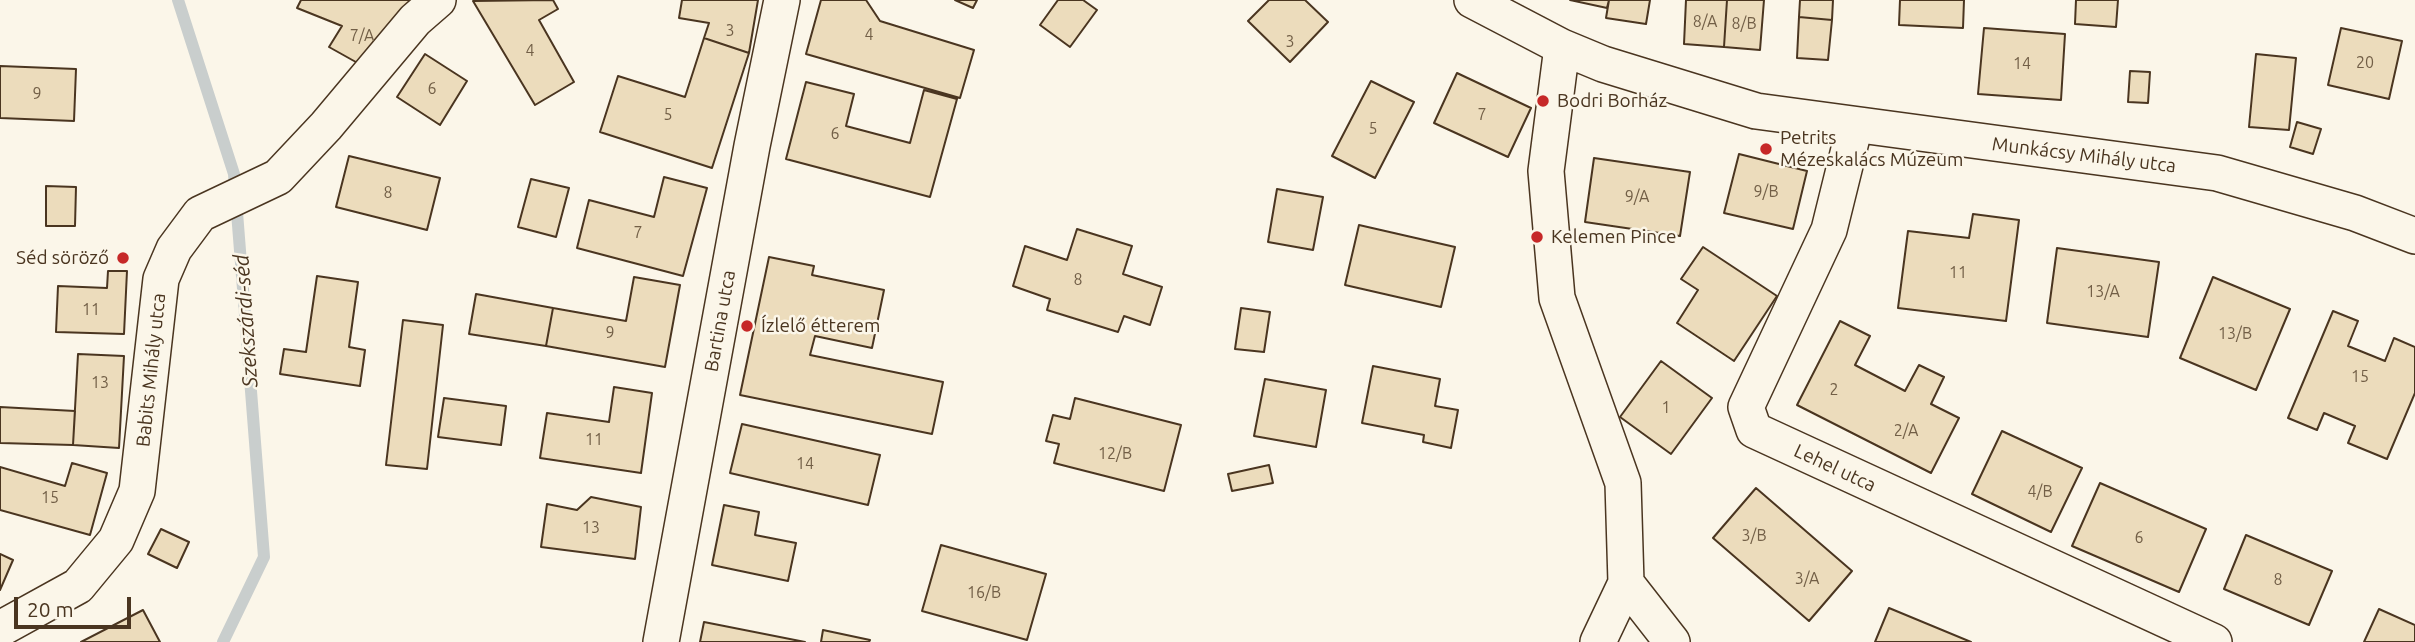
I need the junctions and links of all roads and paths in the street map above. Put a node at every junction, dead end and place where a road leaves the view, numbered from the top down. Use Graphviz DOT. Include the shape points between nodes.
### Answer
graph roads {
  1 [pos="438,0"];
  2 [pos="782,0"];
  3 [pos="1472,0"];
  4 [pos="1562,47"];
  5 [pos="1855,125"];
  6 [pos="2415,236"];
  7 [pos="1626,583"];
  8 [pos="0,629"];
  9 [pos="661,642"];
  10 [pos="1598,642"];
  11 [pos="1672,642"];
  12 [pos="2214,642"];
  1 -- 8 [label="street, Babits Mihály utca" via="415,20 278,177 201,214 174,249 161,279 138,491 116,540 78,586"];
  2 -- 9 [label="street, Bartina utca"];
  3 -- 4 [label="street, Munkácsy Mihály utca"];
  4 -- 5 [label="street, Munkácsy Mihály utca" via="1756,111"];
  4 -- 7 [label="street" via="1546,171 1557,298 1623,483"];
  5 -- 6 [label="street, Munkácsy Mihály utca" via="2217,173 2355,213"];
  5 -- 12 [label="street, Lehel utca" via="1829,230 1746,407 1754,430"];
  7 -- 10 [label="street"];
  7 -- 11 [label="street"];
}
